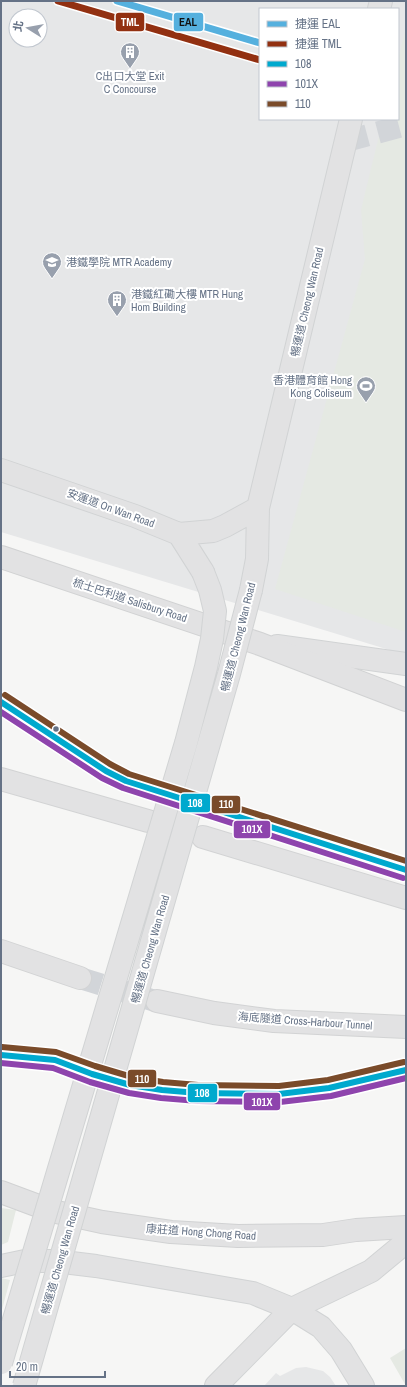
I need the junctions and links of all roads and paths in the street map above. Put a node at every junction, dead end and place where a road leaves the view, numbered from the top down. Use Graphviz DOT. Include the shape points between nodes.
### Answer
graph roads {
  1 [pos="351,120"];
  2 [pos="1,470"];
  3 [pos="258,508"];
  4 [pos="179,534"];
  5 [pos="1,557"];
  6 [pos="260,644"];
  7 [pos="406,664"];
  8 [pos="406,700"];
  9 [pos="1,779"];
  10 [pos="148,821"];
  11 [pos="203,837"];
  12 [pos="406,898"];
  13 [pos="1,951"];
  14 [pos="80,978"];
  15 [pos="157,1001"];
  16 [pos="406,1027"];
  17 [pos="1,1192"];
  18 [pos="406,1227"];
  19 [pos="406,1242"];
  20 [pos="1,1266"];
  21 [pos="292,1309"];
  22 [pos="1,1363"];
  23 [pos="24,1386"];
  24 [pos="216,1386"];
  25 [pos="363,1386"];
  1 -- 3 [label="main road, 暢運道 Cheong Wan Road"];
  2 -- 4 [label="main road, 安運道 On Wan Road" via="135,516"];
  3 -- 4 [label="main road" via="213,532"];
  3 -- 23 [label="main road, 暢運道 Cheong Wan Road, bridge" via="257,559 229,674"];
  4 -- 22 [label="main road, bridge" via="203,572 215,611 206,667 186,743"];
  5 -- 6 [label="main road, 梳士巴利道 Salisbury Road"];
  6 -- 7 [label="main road, 梳士巴利道 Salisbury Road"];
  6 -- 8 [label="main road, 梳士巴利道 Salisbury Road"];
  9 -- 10 [label="main road"];
  11 -- 12 [label="main road"];
  13 -- 14 [label="main road"];
  15 -- 16 [label="main road, 海底隧道 Cross-Harbour Tunnel" via="214,1013 274,1021"];
  17 -- 18 [label="main road, 康莊道 Hong Chong Road" via="52,1211 102,1222 171,1232 238,1236 315,1235"];
  19 -- 21 [label="main road" via="371,1271"];
  20 -- 21 [label="main road" via="25,1261 89,1265 253,1293"];
  21 -- 24 [label="main road"];
  21 -- 25 [label="main road" via="321,1327 342,1350"];
}
